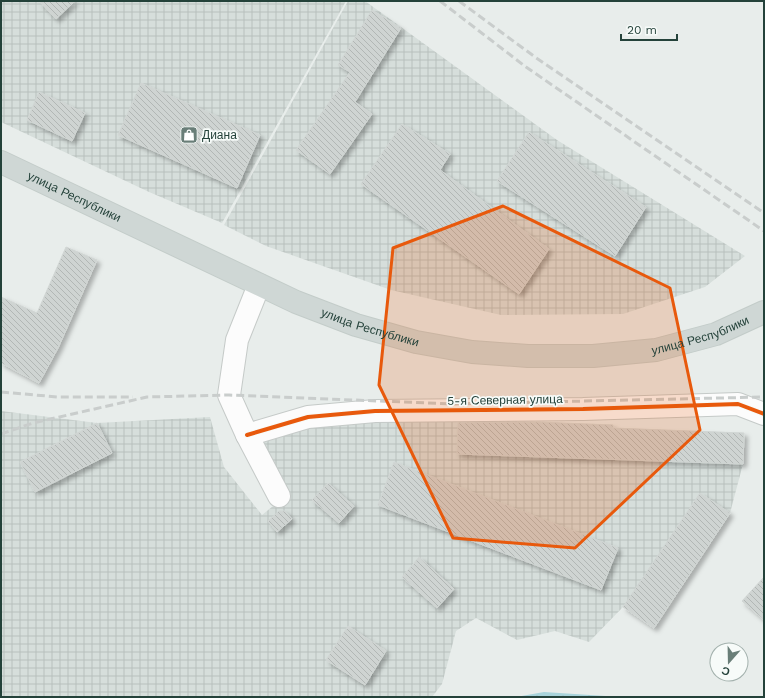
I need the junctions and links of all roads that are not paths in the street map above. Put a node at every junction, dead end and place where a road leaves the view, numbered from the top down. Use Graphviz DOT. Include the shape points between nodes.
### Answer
graph roads {
  1 [pos="1,162"];
  2 [pos="259,285"];
  3 [pos="764,312"];
  4 [pos="764,414"];
  5 [pos="247,435"];
  6 [pos="279,496"];
  1 -- 2 [label="main road, улица Республики"];
  2 -- 3 [label="main road, улица Республики" via="356,325 409,340 472,352 528,356 592,356 656,350 716,334"];
  2 -- 5 [label="street" via="237,340 230,395"];
  4 -- 5 [label="street, 5-я Северная улица" via="738,404 583,409 375,411 308,418"];
  5 -- 6 [label="street"];
}
